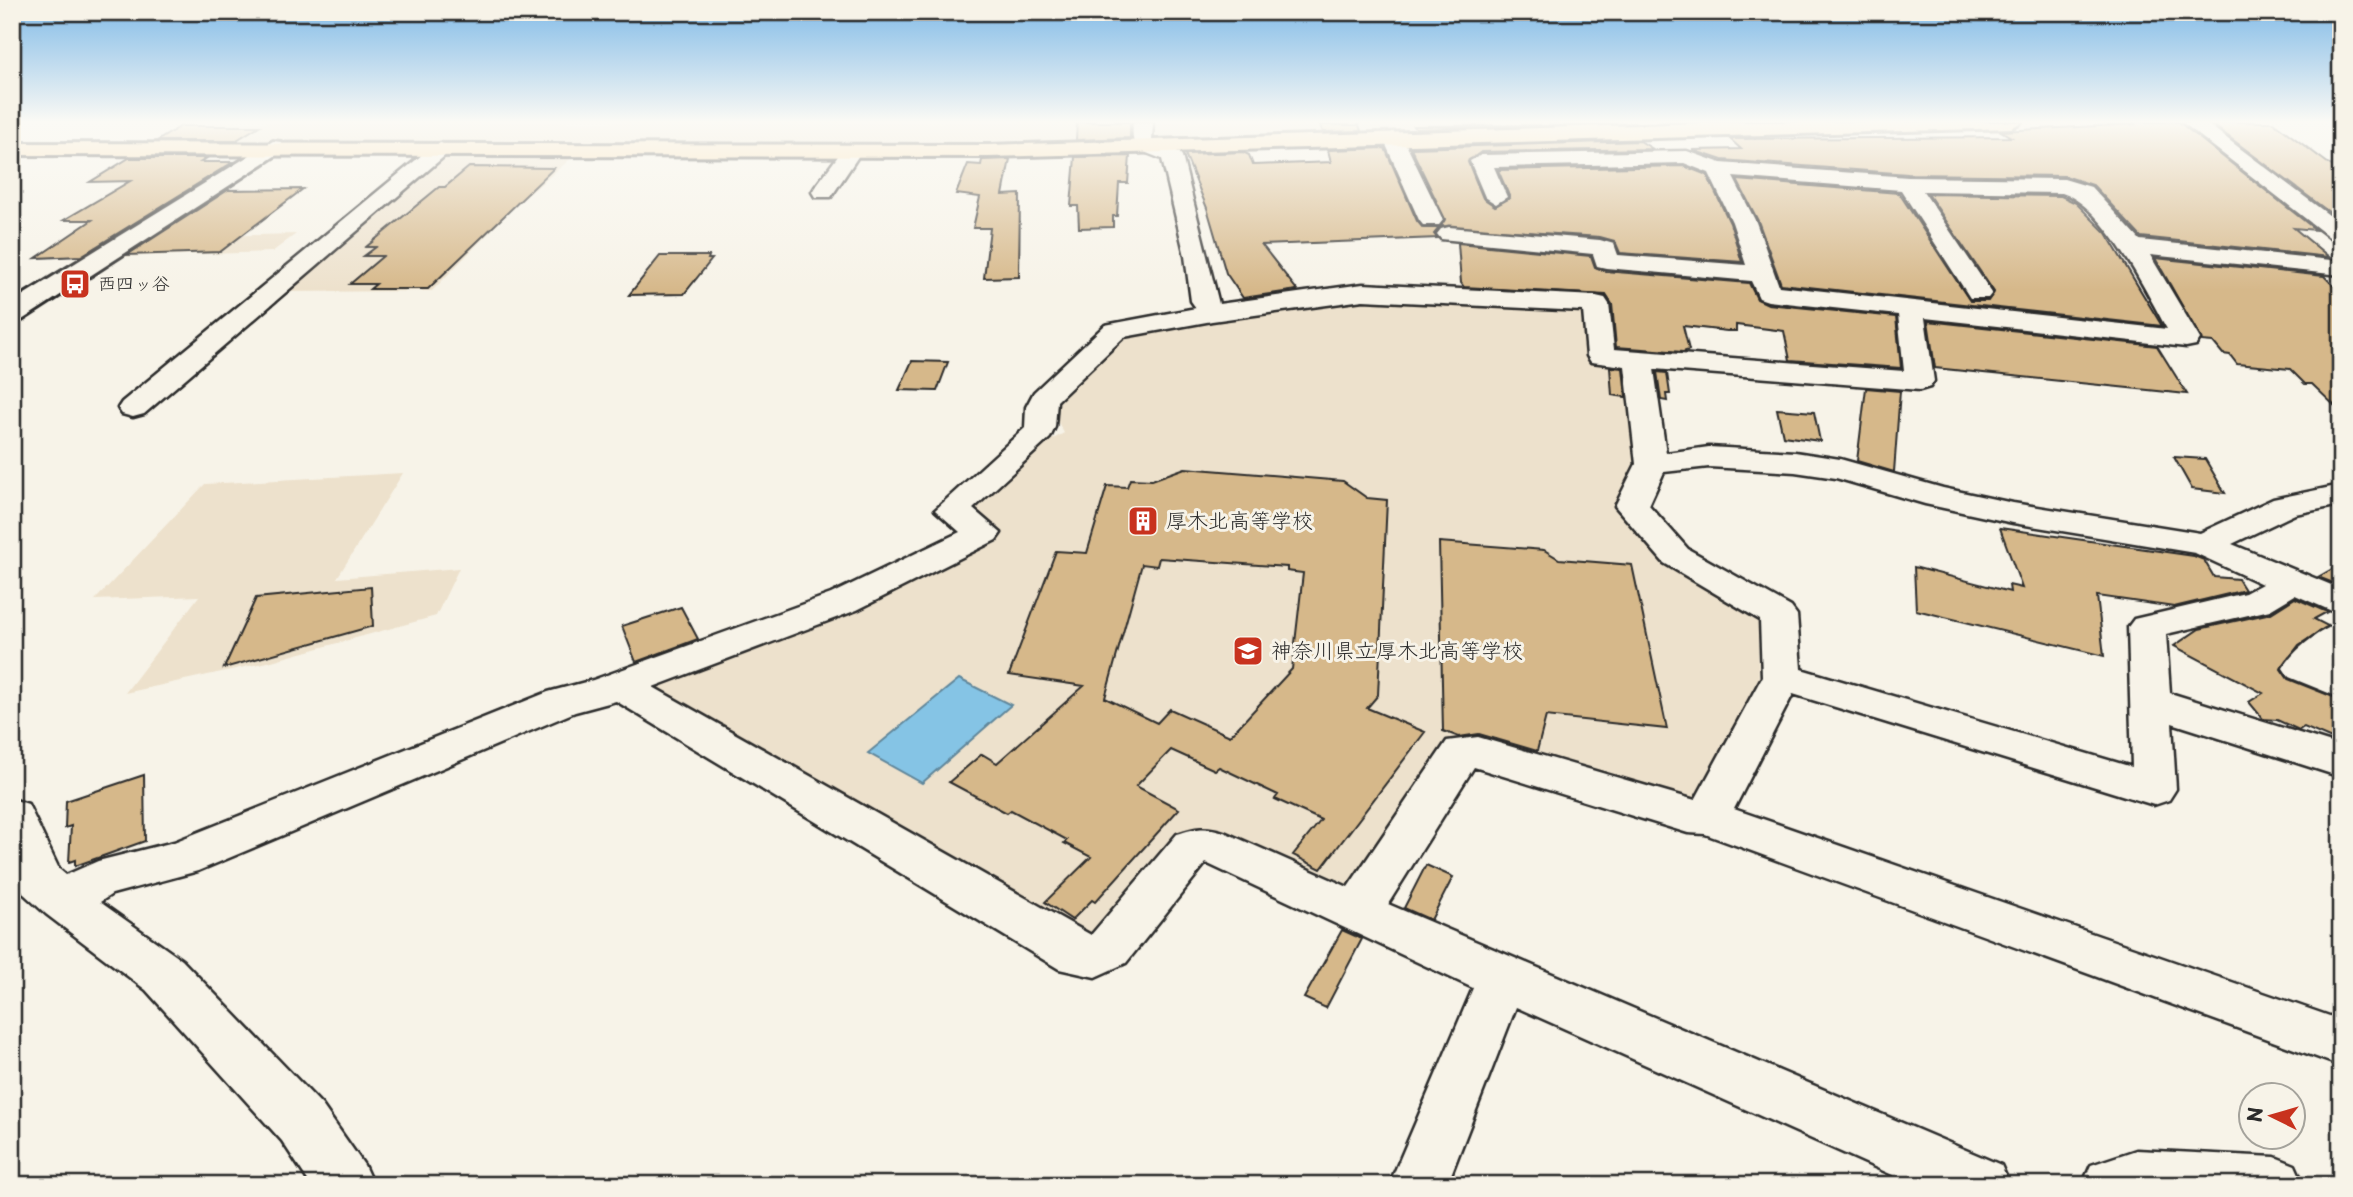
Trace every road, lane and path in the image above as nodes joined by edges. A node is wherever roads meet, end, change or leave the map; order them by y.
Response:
1 (225, 178) edge
2 (407, 178) edge
3 (833, 178) edge
4 (1177, 178) edge
5 (1415, 178) edge
6 (1488, 178) edge
7 (1722, 178) edge
8 (1830, 178) edge
9 (2266, 178) edge
10 (1908, 184) junction
11 (823, 192) dead end
12 (1496, 197) dead end
13 (2341, 235) edge
14 (2133, 246) junction
15 (1606, 261) junction
16 (2341, 268) edge
17 (1760, 274) junction
18 (1979, 293) dead end
19 (1597, 304) junction
20 (1911, 310) junction
21 (1212, 313) junction
22 (12, 314) edge
23 (1638, 359) junction
24 (133, 408) dead end
25 (1651, 464) junction
26 (2341, 495) edge
27 (2204, 544) junction
28 (2290, 583) junction
29 (2341, 604) edge
30 (2341, 635) edge
31 (1782, 677) junction
32 (633, 679) junction
33 (2341, 685) edge
34 (2152, 702) junction
35 (2341, 762) edge
36 (12, 816) edge
37 (1707, 817) junction
38 (63, 901) junction
39 (1357, 913) junction
40 (1502, 978) junction
41 (2341, 1043) edge
42 (344, 1185) edge
43 (1418, 1185) edge
44 (1980, 1185) edge
45 (2112, 1185) edge
46 (2276, 1185) edge

1 - 22 street
2 - 24 street
3 - 11 street
4 - 21 street
5 - 15 street
6 - 12 street
7 - 17 street
8 - 10 street
9 - 13 street
10 - 14 street
10 - 18 street
14 - 16 street
14 - 20 street
15 - 17 street
15 - 19 street
17 - 20 street
19 - 21 street
19 - 23 street
20 - 23 street
21 - 32 street
23 - 25 street
25 - 27 street
25 - 31 street
26 - 27 street
27 - 28 street
28 - 29 street
28 - 34 street
30 - 33 street
31 - 34 street
31 - 37 street
32 - 38 street
32 - 39 street
34 - 35 street
36 - 38 street
37 - 39 street
37 - 41 street
38 - 42 street
39 - 40 street
40 - 43 street
40 - 44 street
45 - 46 street

